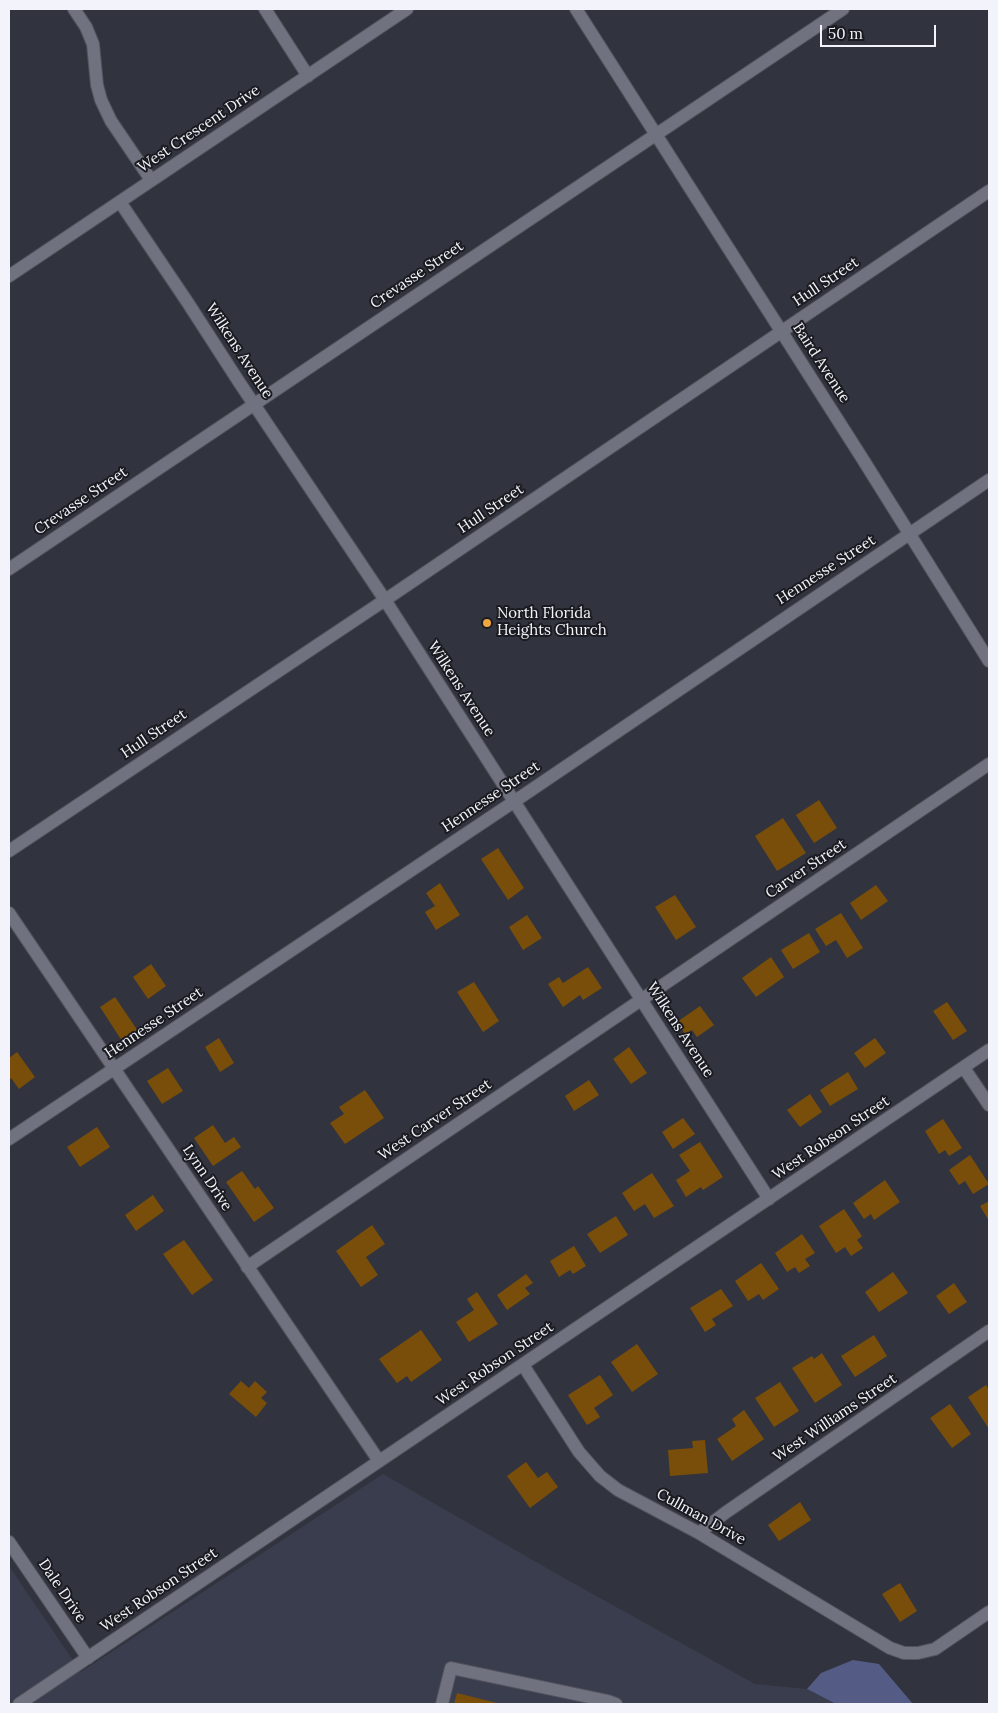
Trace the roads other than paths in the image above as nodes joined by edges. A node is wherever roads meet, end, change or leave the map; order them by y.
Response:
1 (74, 9) edge
2 (265, 9) edge
3 (407, 9) edge
4 (576, 9) edge
5 (844, 9) edge
6 (308, 76) junction
7 (656, 135) junction
8 (151, 180) junction
9 (989, 191) edge
10 (120, 202) junction
11 (9, 276) edge
12 (782, 332) junction
13 (254, 404) junction
14 (989, 480) edge
15 (910, 535) junction
16 (9, 569) edge
17 (385, 600) junction
18 (989, 661) edge
19 (989, 764) edge
20 (514, 801) junction
21 (9, 851) edge
22 (9, 913) edge
23 (641, 1000) junction
24 (989, 1050) edge
25 (964, 1068) junction
26 (114, 1070) junction
27 (989, 1105) edge
28 (9, 1139) edge
29 (769, 1199) junction
30 (247, 1267) junction
31 (989, 1331) edge
32 (522, 1365) junction
33 (380, 1461) junction
34 (699, 1533) junction
35 (9, 1542) edge
36 (989, 1612) edge
37 (88, 1658) junction
38 (19, 1704) edge
39 (442, 1704) edge
40 (616, 1704) edge

1 - 8 street
2 - 6 street
3 - 6 street, West Crescent Drive
4 - 7 street, Baird Avenue
5 - 7 street, Crevasse Street
6 - 8 street, West Crescent Drive
7 - 12 street, Baird Avenue
7 - 13 street, Crevasse Street
8 - 10 street, West Crescent Drive
9 - 12 street, Hull Street
10 - 11 street, West Crescent Drive
10 - 13 street, Wilkens Avenue
12 - 15 street, Baird Avenue
12 - 17 street, Hull Street
13 - 16 street, Crevasse Street
13 - 17 street, Wilkens Avenue
14 - 15 street, Hennesse Street
15 - 18 street, Baird Avenue
15 - 20 street, Hennesse Street
17 - 20 street, Wilkens Avenue
17 - 21 street, Hull Street
19 - 23 street, Carver Street
20 - 23 street, Wilkens Avenue
20 - 26 street, Hennesse Street
22 - 26 street, Lynn Drive
23 - 29 street, Wilkens Avenue
23 - 30 street, West Carver Street
24 - 25 street, West Robson Street
25 - 27 street
25 - 29 street, West Robson Street
26 - 28 street, Hennesse Street
26 - 30 street, Lynn Drive
29 - 32 street, West Robson Street
30 - 33 street, Lynn Drive
31 - 34 street, West Williams Street
32 - 33 street, West Robson Street
32 - 34 street, Cullman Drive
33 - 37 street, West Robson Street
34 - 36 street, Cullman Drive
35 - 37 street, Dale Drive
37 - 38 street, West Robson Street
39 - 40 street

